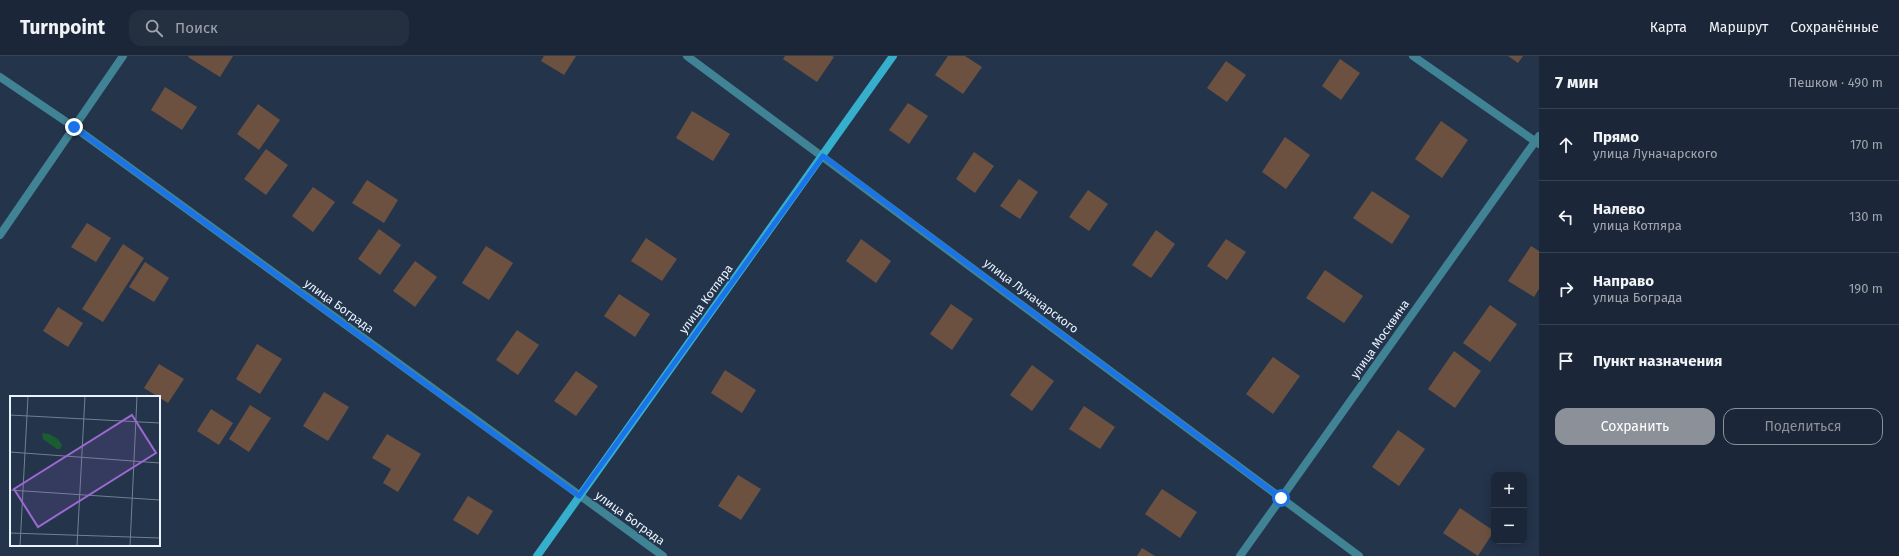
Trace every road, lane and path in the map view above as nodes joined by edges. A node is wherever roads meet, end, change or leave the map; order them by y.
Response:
1 (123, 56) edge
2 (687, 56) edge
3 (893, 56) edge
4 (1413, 56) edge
5 (0, 77) edge
6 (74, 127) junction
7 (1538, 140) edge
8 (823, 156) junction
9 (0, 235) edge
10 (579, 496) junction
11 (1281, 498) junction
12 (537, 556) edge
13 (663, 556) edge
14 (1240, 556) edge
15 (1359, 556) edge

1 - 6 street
2 - 8 street, улица Луначарского
3 - 8 street, улица Котляра
4 - 7 street
5 - 6 street, улица Бограда
6 - 9 street
6 - 10 street, улица Бограда
7 - 11 street, улица Москвина
8 - 10 street, улица Котляра
8 - 11 street, улица Луначарского
10 - 12 street, улица Котляра
10 - 13 street, улица Бограда
11 - 14 street, улица Москвина
11 - 15 street, улица Луначарского

